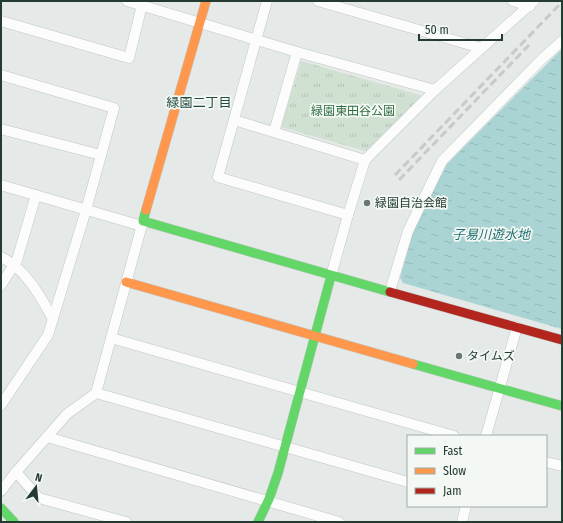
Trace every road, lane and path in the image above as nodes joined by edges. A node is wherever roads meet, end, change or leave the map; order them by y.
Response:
1 (127, 1) edge
2 (206, 1) edge
3 (267, 1) edge
4 (318, 1) edge
5 (513, 1) edge
6 (142, 3) edge
7 (532, 3) edge
8 (1, 21) edge
9 (200, 23) junction
10 (256, 40) junction
11 (562, 41) edge
12 (481, 48) junction
13 (297, 52) junction
14 (1, 75) edge
15 (435, 90) junction
16 (234, 120) junction
17 (1, 129) edge
18 (274, 132) junction
19 (101, 156) junction
20 (365, 160) junction
21 (1, 185) edge
22 (36, 195) junction
23 (86, 210) junction
24 (348, 215) junction
25 (143, 224) junction
26 (1, 257) edge
27 (14, 266) junction
28 (331, 276) junction
29 (126, 282) junction
30 (1, 285) edge
31 (390, 292) junction
32 (53, 319) junction
33 (517, 327) junction
34 (316, 336) junction
35 (111, 338) junction
36 (562, 340) edge
37 (500, 388) junction
38 (96, 393) junction
39 (300, 393) junction
40 (1, 405) edge
41 (562, 406) edge
42 (450, 435) edge
43 (486, 435) edge
44 (47, 437) junction
45 (285, 448) junction
46 (547, 462) edge
47 (562, 466) edge
48 (16, 472) junction
49 (407, 482) edge
50 (1, 491) edge
51 (268, 502) junction
52 (466, 507) edge
53 (1, 508) edge
54 (316, 519) edge
55 (121, 521) edge
56 (14, 522) edge
57 (258, 522) edge
58 (339, 522) edge
59 (462, 522) edge

1 - 6 street
2 - 9 street
3 - 10 street
4 - 12 street
5 - 7 street
6 - 8 street
6 - 9 street
7 - 12 street
9 - 10 street
9 - 25 street
10 - 13 street
10 - 16 street
11 - 31 street
12 - 15 street
13 - 15 street
13 - 18 street
14 - 19 street
15 - 20 street
16 - 18 street
16 - 24 street
17 - 19 street
18 - 20 street
19 - 23 street
20 - 24 street
21 - 22 street
22 - 23 street
22 - 27 street
23 - 25 street
23 - 32 street
24 - 28 street
25 - 28 street
25 - 29 street
26 - 27 street
27 - 30 street
27 - 32 street
28 - 31 street
28 - 34 street
29 - 34 street
29 - 35 street
31 - 33 street
32 - 40 street
33 - 36 street
33 - 37 street
34 - 37 street
34 - 39 street
35 - 38 street
35 - 39 street
37 - 41 street
37 - 43 street
38 - 44 street
38 - 45 street
39 - 42 street
39 - 45 street
44 - 48 street
44 - 51 street
45 - 49 street
45 - 51 street
46 - 47 street
48 - 50 street
48 - 55 street
51 - 54 street
51 - 57 street
52 - 59 street
53 - 56 street
54 - 58 street

